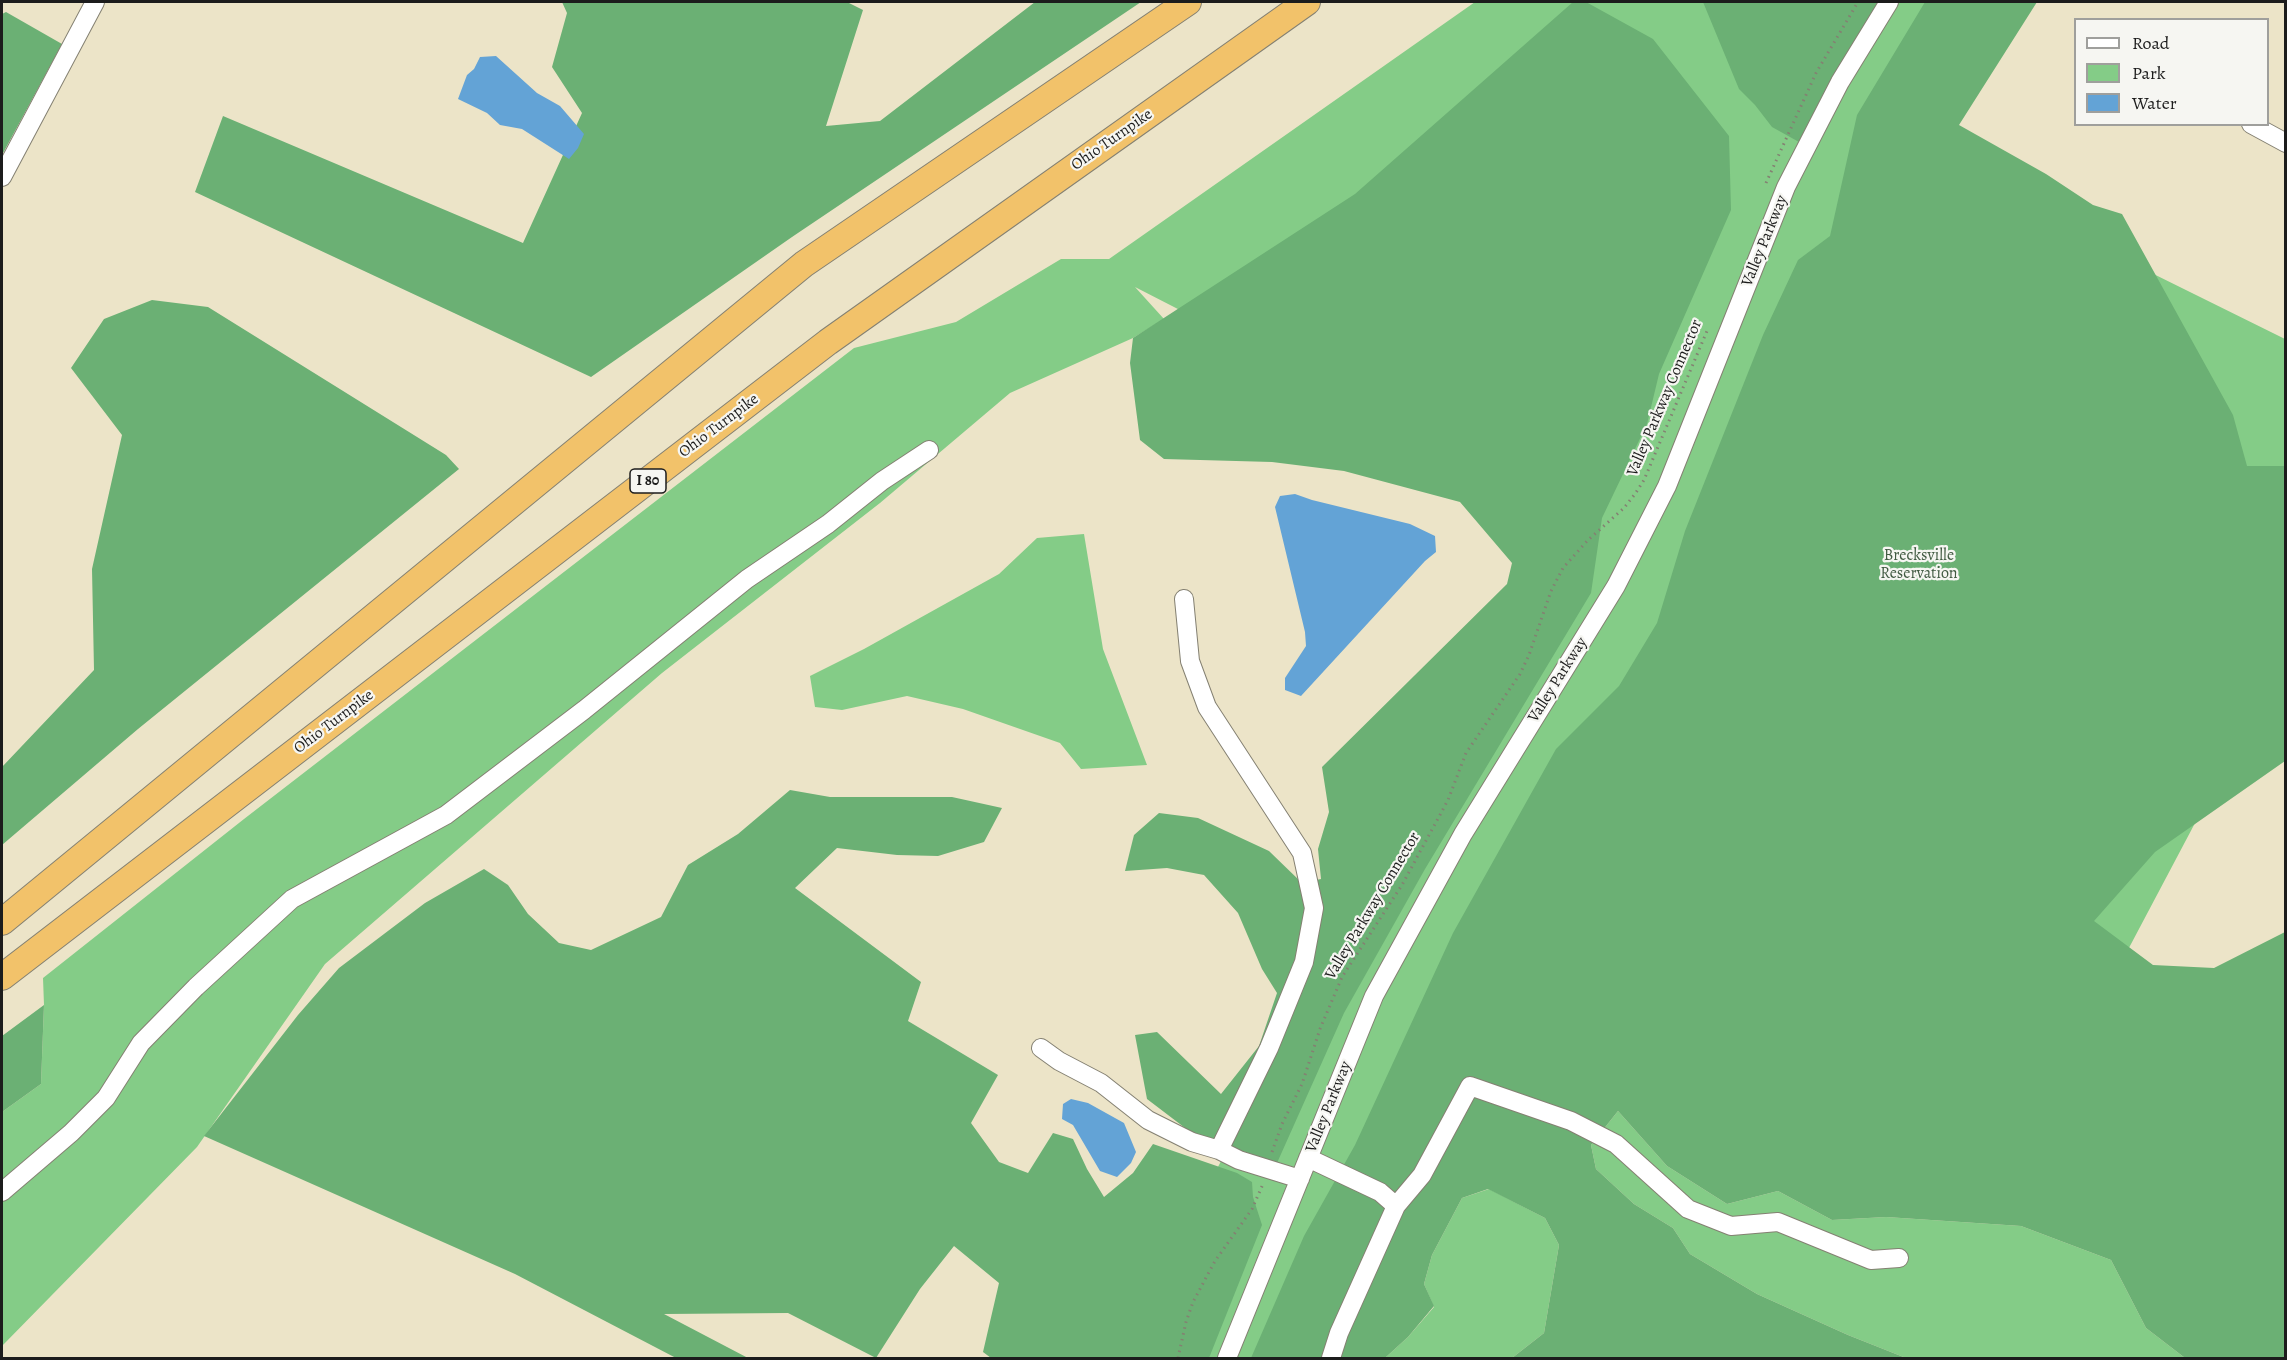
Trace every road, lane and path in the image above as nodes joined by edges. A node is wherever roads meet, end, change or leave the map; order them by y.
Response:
1 (95, 2) edge
2 (1188, 2) edge
3 (1307, 2) edge
4 (1858, 2) edge
5 (1890, 2) edge
6 (2255, 126) edge
7 (2286, 143) edge
8 (2, 177) edge
9 (1763, 192) dead end
10 (1707, 331) dead end
11 (929, 450) dead end
12 (1184, 599) dead end
13 (2, 922) edge
14 (2, 977) edge
15 (1041, 1048) dead end
16 (1219, 1150) junction
17 (1308, 1158) junction
18 (1268, 1168) junction
19 (1300, 1179) junction
20 (2, 1192) edge
21 (1396, 1206) junction
22 (1899, 1258) dead end
23 (1178, 1359) edge
24 (1227, 1359) edge
25 (1330, 1359) edge

1 - 8 street
2 - 13 highway
3 - 14 highway, Ohio Turnpike / I 80
4 - 9 path
5 - 17 street, Valley Parkway
6 - 7 street
10 - 18 path, Valley Parkway Connector
11 - 20 street
12 - 16 street
15 - 16 street
16 - 18 street
17 - 19 street, Valley Parkway
17 - 21 street
18 - 19 street
18 - 23 path, Valley Parkway Connector
19 - 24 street, Valley Parkway
21 - 22 street
21 - 25 street

